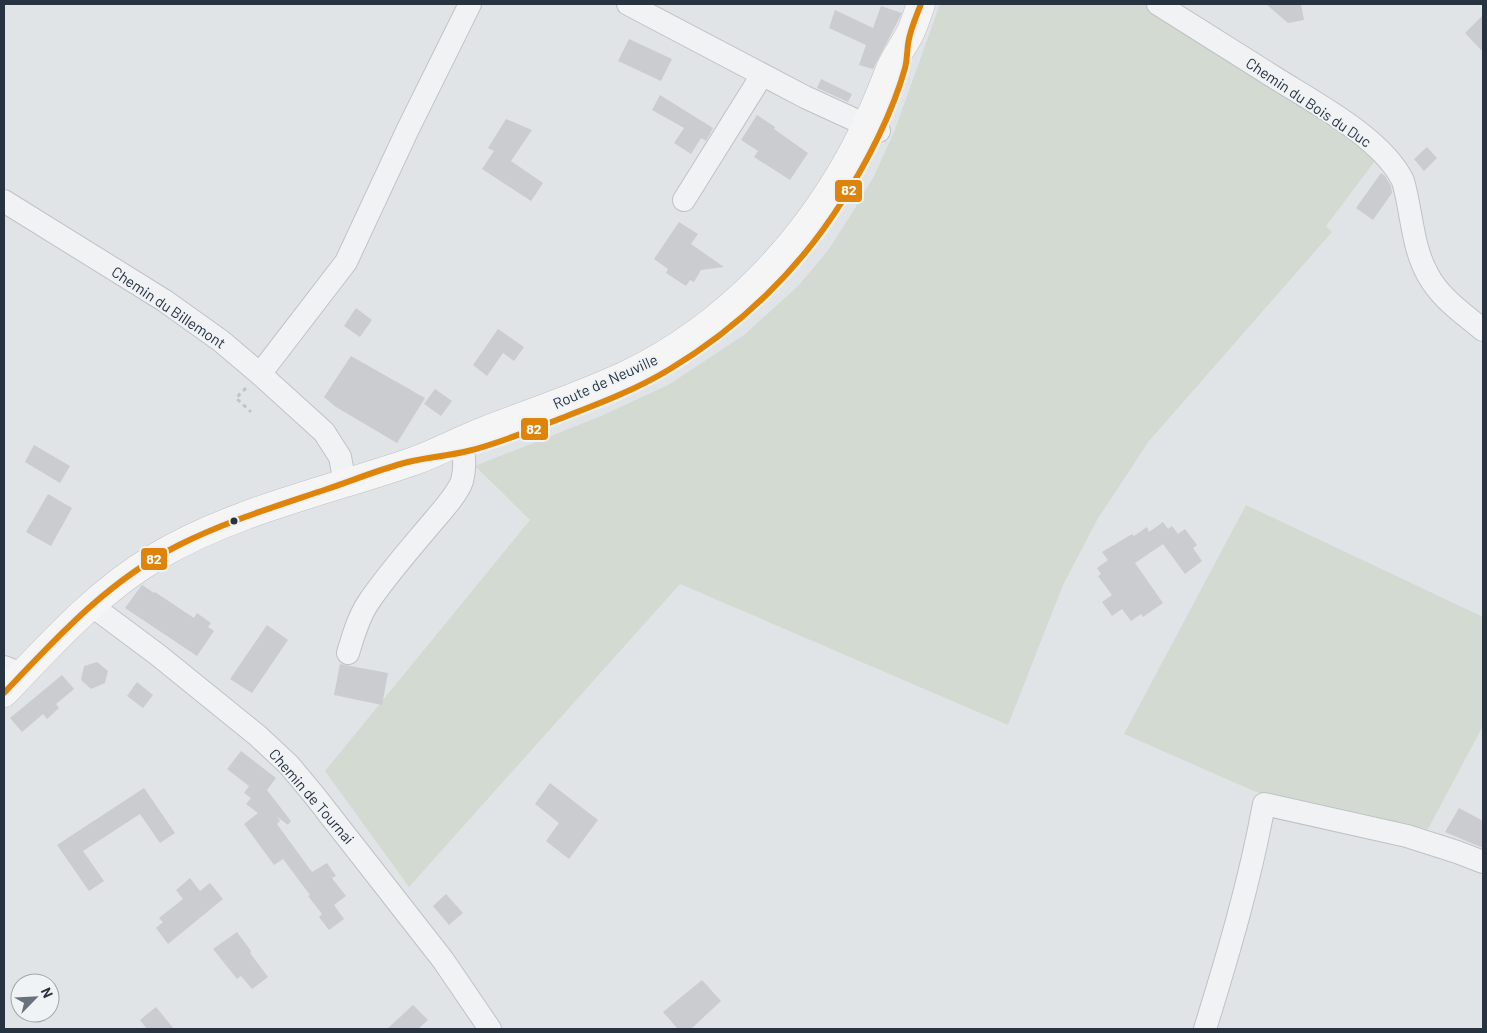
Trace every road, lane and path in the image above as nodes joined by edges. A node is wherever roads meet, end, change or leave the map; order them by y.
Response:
1 (470, 4) edge
2 (628, 4) edge
3 (921, 4) edge
4 (1158, 4) edge
5 (762, 75) junction
6 (873, 128) junction
7 (684, 200) dead end
8 (4, 201) edge
9 (1483, 330) edge
10 (260, 374) junction
11 (236, 398) dead end
12 (251, 412) dead end
13 (462, 446) junction
14 (345, 483) junction
15 (91, 605) junction
16 (348, 653) dead end
17 (10, 678) edge
18 (1483, 862) edge
19 (490, 1029) edge
20 (1205, 1029) edge

1 - 10 street
2 - 5 street
3 - 6 main road, Route de Neuville
4 - 9 street, Chemin du Bois du Duc
5 - 6 street
5 - 7 street
6 - 13 main road, Route de Neuville
8 - 10 street, Chemin du Billemont
10 - 14 street, Chemin du Billemont
11 - 12 path
13 - 14 main road, Route de Neuville
13 - 16 street
14 - 15 main road, Route de Neuville
15 - 17 main road, Route de Neuville
15 - 19 street, Chemin de Tournai
18 - 20 street

